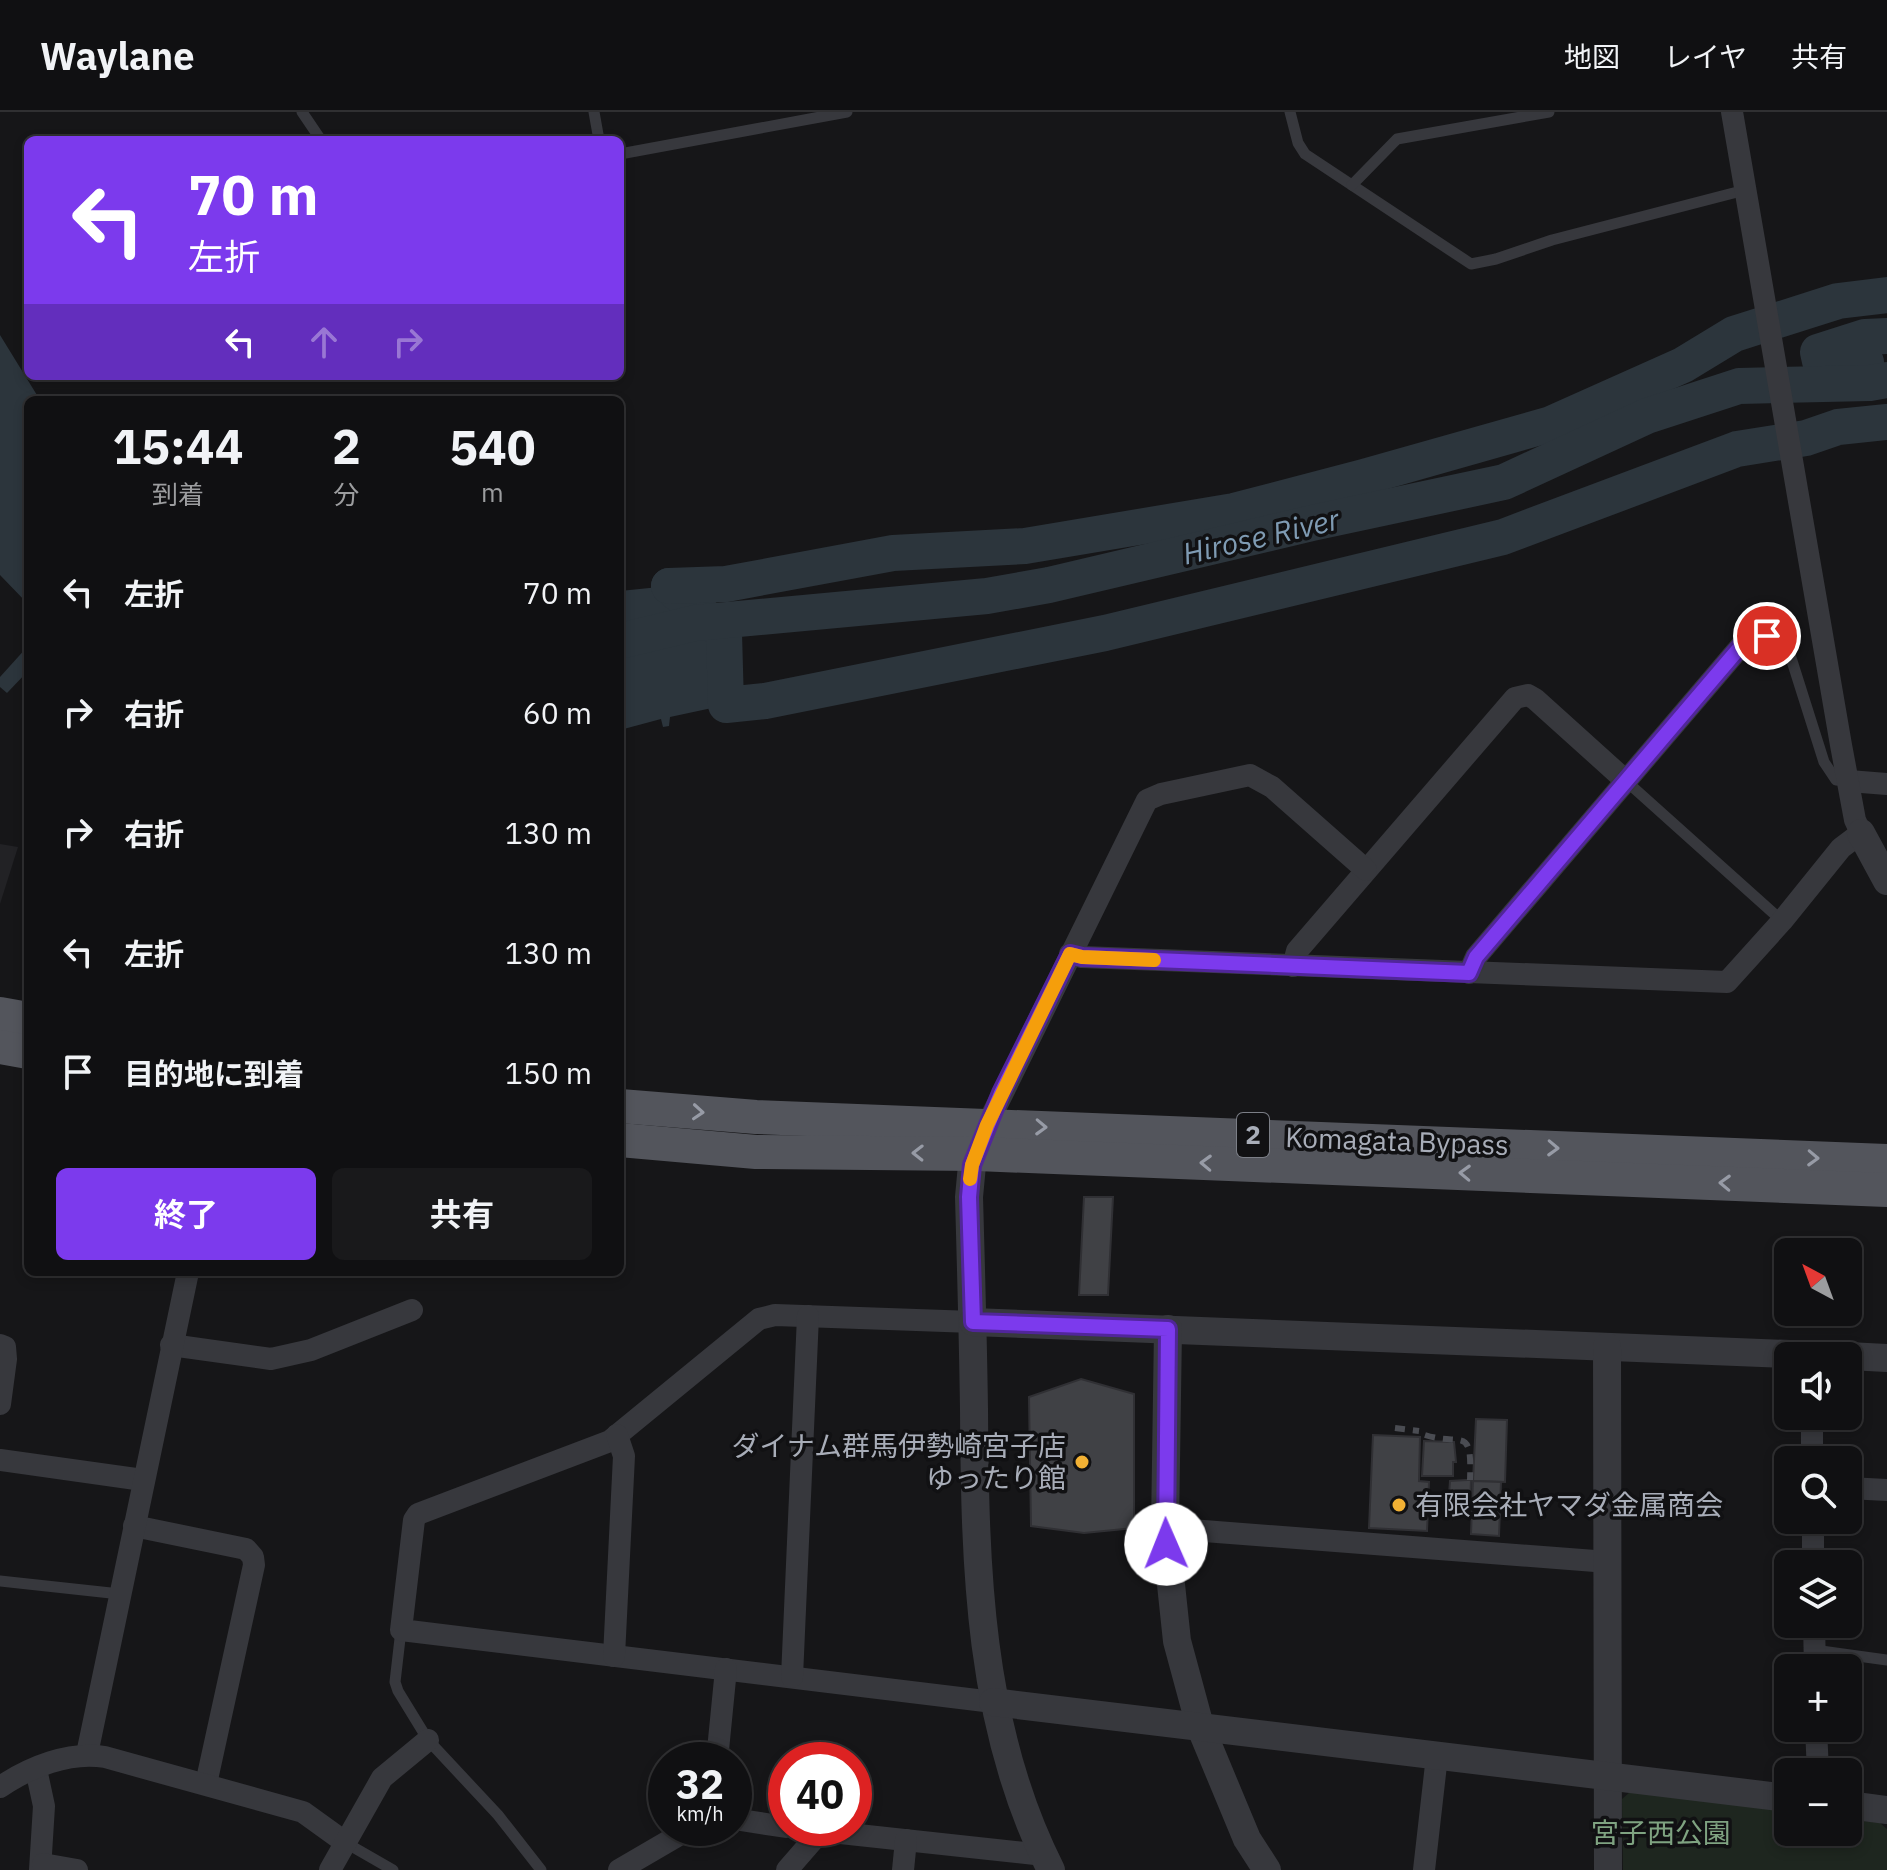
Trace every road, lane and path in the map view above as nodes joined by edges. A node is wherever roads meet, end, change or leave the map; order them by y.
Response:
1 (302, 112) edge
2 (594, 112) edge
3 (847, 112) edge
4 (1290, 112) edge
5 (1549, 112) edge
6 (1732, 112) edge
7 (318, 136) edge
8 (598, 136) edge
9 (624, 153) edge
10 (1352, 185) junction
11 (1746, 196) junction
12 (1747, 639) joint
13 (1626, 781) junction
14 (1849, 781) junction
15 (1887, 784) edge
16 (1861, 833) junction
17 (1366, 870) junction
18 (1887, 881) edge
19 (1782, 921) junction
20 (1070, 954) junction
21 (1293, 966) junction
22 (1469, 973) junction
23 (0, 1014) edge
24 (24, 1018) edge
25 (0, 1047) edge
26 (24, 1051) edge
27 (624, 1106) edge
28 (982, 1139) junction
29 (624, 1140) edge
30 (1887, 1161) edge
31 (1887, 1190) edge
32 (187, 1276) edge
33 (412, 1310) dead end
34 (808, 1316) junction
35 (973, 1322) junction
36 (1168, 1329) junction
37 (0, 1345) edge
38 (171, 1345) junction
39 (1607, 1347) junction
40 (1774, 1354) edge
41 (1862, 1357) edge
42 (1887, 1358) edge
43 (0, 1404) edge
44 (617, 1435) junction
45 (0, 1460) edge
46 (143, 1480) junction
47 (1862, 1489) edge
48 (1887, 1490) edge
49 (134, 1526) junction
50 (1165, 1528) junction
51 (1608, 1562) junction
52 (0, 1581) edge
53 (120, 1594) junction
54 (401, 1630) junction
55 (614, 1656) junction
56 (1862, 1660) edge
57 (1887, 1660) edge
58 (726, 1669) junction
59 (792, 1677) junction
60 (993, 1702) junction
61 (1200, 1726) junction
62 (428, 1740) junction
63 (719, 1742) edge
64 (87, 1754) junction
65 (1437, 1756) junction
66 (36, 1769) junction
67 (1609, 1776) junction
68 (3, 1779) edge
69 (206, 1784) junction
70 (1774, 1796) edge
71 (1862, 1807) edge
72 (1887, 1810) edge
73 (872, 1837) edge
74 (906, 1840) junction
75 (346, 1843) junction
76 (660, 1846) edge
77 (808, 1846) edge
78 (1048, 1862) edge
79 (42, 1867) edge
80 (77, 1870) edge
81 (330, 1870) edge
82 (393, 1870) edge
83 (541, 1870) edge
84 (619, 1870) edge
85 (787, 1870) edge
86 (903, 1870) edge
87 (1267, 1870) edge
88 (1424, 1870) edge
89 (1608, 1870) edge

1 - 7 lane
2 - 8 lane
3 - 9 lane
4 - 10 lane
5 - 10 lane
6 - 11 street
10 - 11 lane
11 - 14 street
12 - 13 street
12 - 14 lane
13 - 17 street
13 - 19 lane
13 - 22 street
14 - 15 street
14 - 16 street
16 - 18 street
16 - 19 street
17 - 20 street
17 - 21 street
19 - 22 street
20 - 21 street
20 - 28 street
21 - 22 street
23 - 24 main road
25 - 26 main road
27 -> 28 main road, Komagata Bypass / 2
28 -> 29 main road, Komagata Bypass / 2
28 -> 30 main road, Komagata Bypass / 2
31 -> 28 main road, Komagata Bypass / 2
28 - 35 street
32 - 38 street
33 - 38 street
34 - 35 street
34 - 44 street
34 - 59 street
35 - 36 street
35 - 60 street
36 - 39 street
36 - 50 street
37 - 43 street
38 - 46 street
39 - 40 street
39 - 51 street
41 - 42 street
44 - 54 street
44 - 55 street
45 - 46 street
46 - 49 street
47 - 48 street
49 - 53 street
49 - 69 street
50 - 51 street
50 - 61 street
51 - 67 street
52 - 53 lane
53 - 64 street
54 - 55 street
54 - 62 lane
55 - 58 street
56 - 57 lane
58 - 59 street
58 - 63 street
59 - 60 street
60 - 61 street
60 - 78 street
61 - 65 street
61 - 87 street
62 - 75 street
62 - 83 lane
64 - 66 street
64 - 69 street
65 - 67 street
65 - 88 street
66 - 68 street
66 - 79 street
67 - 70 street
67 - 89 street
69 - 75 street
71 - 72 street
73 - 74 street
74 - 78 street
74 - 86 street
75 - 81 street
75 - 82 lane
76 - 84 street
77 - 85 street
79 - 80 street

